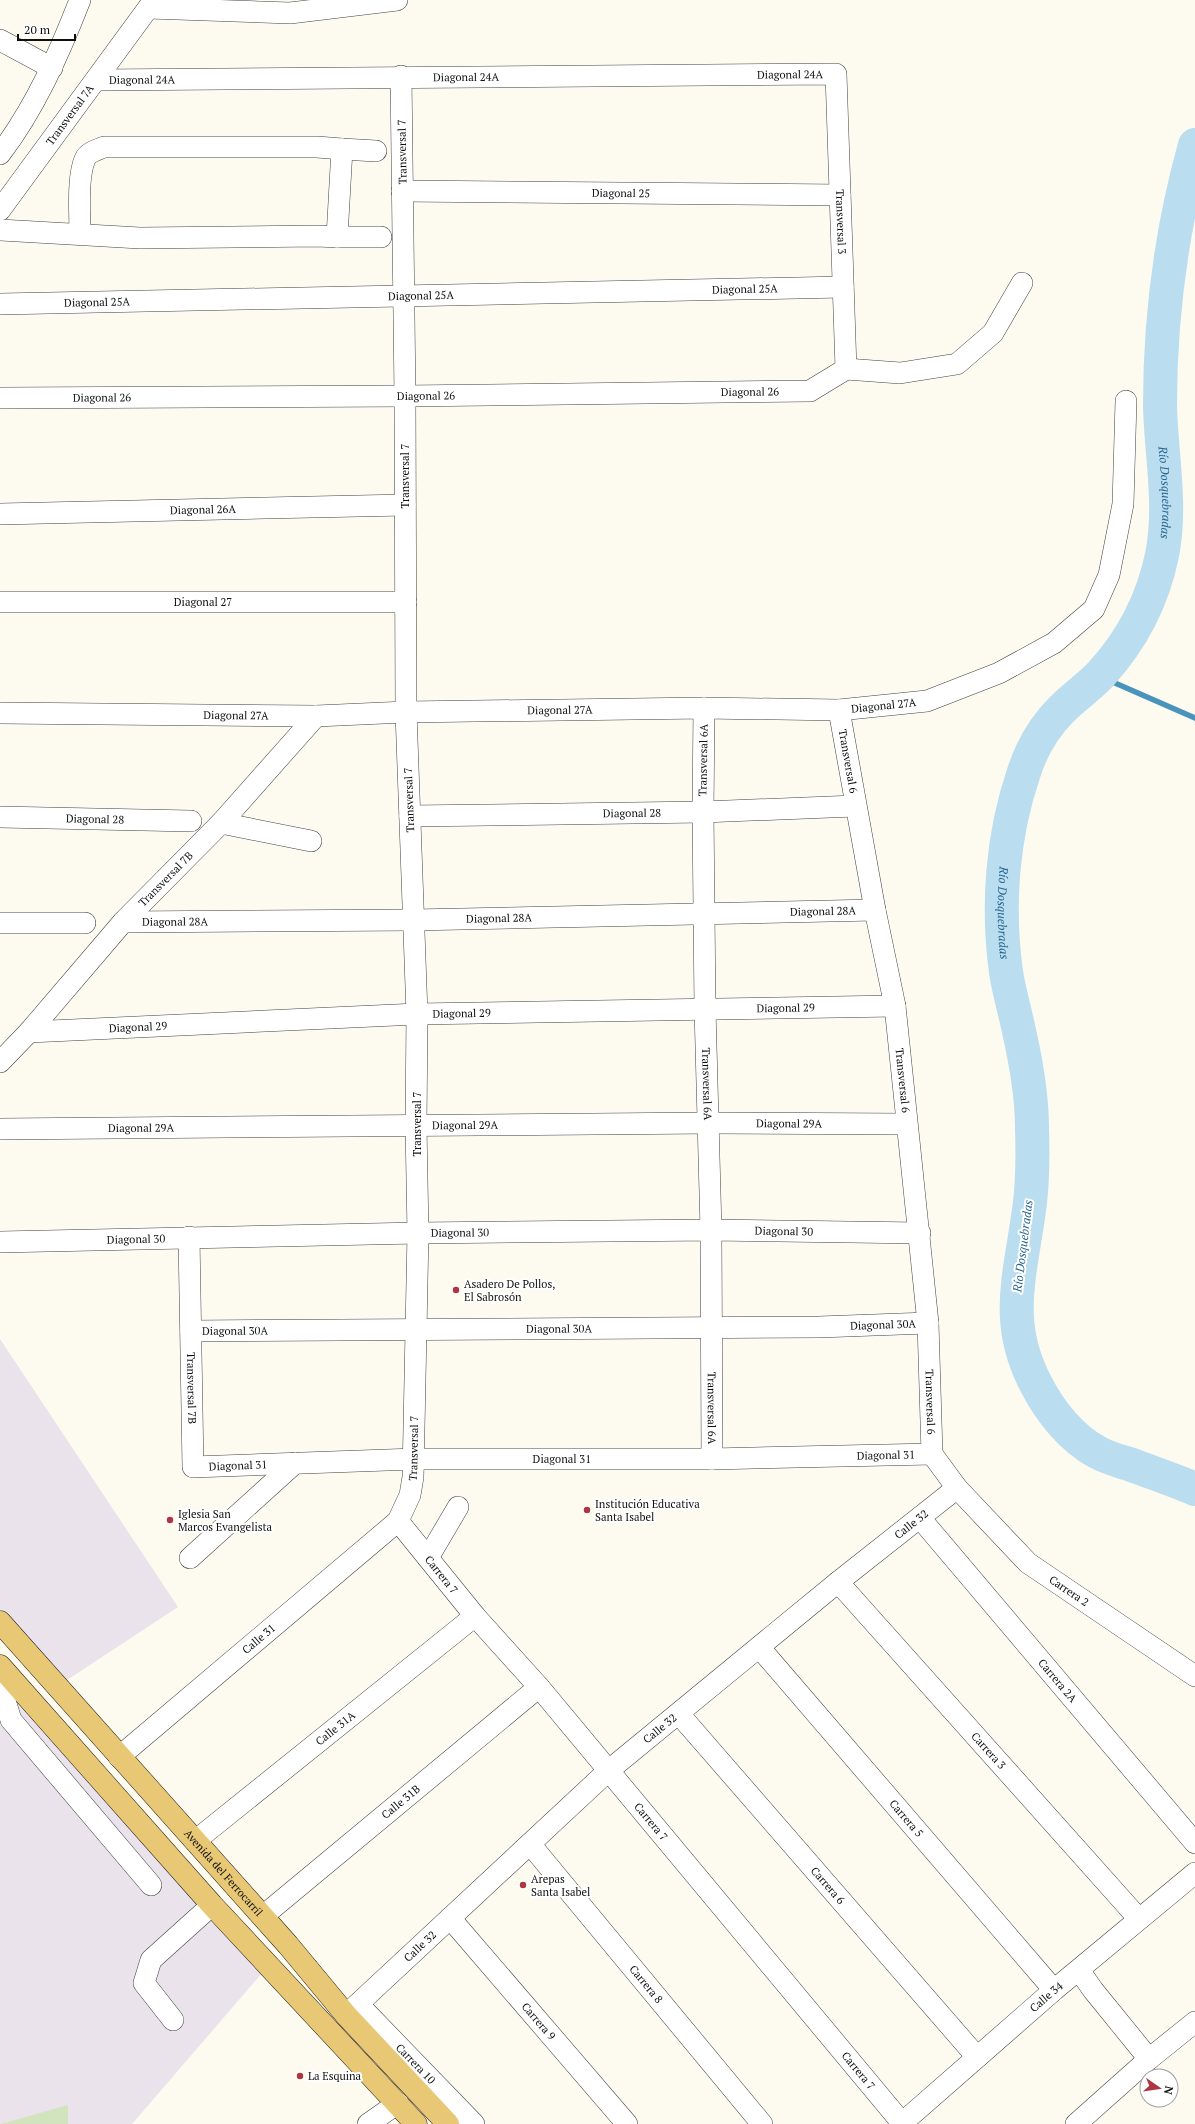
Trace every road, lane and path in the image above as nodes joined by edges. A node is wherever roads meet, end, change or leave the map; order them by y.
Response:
1 (80, 0) edge
2 (397, 0) edge
3 (151, 4) edge
4 (254, 6) edge
5 (0, 40) edge
6 (52, 68) junction
7 (836, 74) joint
8 (401, 76) junction
9 (96, 80) junction
10 (4, 142) edge
11 (342, 149) junction
12 (376, 150) dead end
13 (402, 191) junction
14 (840, 195) junction
15 (0, 210) edge
16 (0, 230) edge
17 (80, 235) junction
18 (337, 237) junction
19 (381, 237) dead end
20 (1022, 283) dead end
21 (843, 287) junction
22 (403, 296) junction
23 (0, 304) edge
24 (846, 369) junction
25 (405, 396) junction
26 (0, 398) edge
27 (1126, 401) dead end
28 (405, 506) junction
29 (0, 514) edge
30 (0, 602) edge
31 (406, 602) junction
32 (704, 708) junction
33 (839, 710) junction
34 (406, 712) junction
35 (0, 713) edge
36 (316, 716) junction
37 (855, 806) junction
38 (703, 812) junction
39 (410, 816) junction
40 (0, 817) edge
41 (191, 821) dead end
42 (221, 823) junction
43 (311, 841) dead end
44 (875, 910) junction
45 (704, 914) junction
46 (413, 920) junction
47 (123, 922) junction
48 (0, 923) edge
49 (85, 923) dead end
50 (895, 1006) junction
51 (705, 1009) junction
52 (417, 1014) junction
53 (29, 1032) junction
54 (0, 1062) edge
55 (708, 1123) junction
56 (906, 1124) junction
57 (416, 1126) junction
58 (0, 1129) edge
59 (711, 1230) junction
60 (418, 1233) junction
61 (920, 1233) junction
62 (189, 1238) junction
63 (0, 1242) edge
64 (928, 1323) junction
65 (712, 1328) junction
66 (191, 1331) junction
67 (417, 1331) junction
68 (932, 1454) junction
69 (415, 1459) junction
70 (712, 1459) junction
71 (294, 1463) junction
72 (192, 1467) joint
73 (957, 1488) junction
74 (458, 1507) dead end
75 (920, 1518) junction
76 (398, 1521) junction
77 (190, 1558) dead end
78 (428, 1558) junction
79 (838, 1582) junction
80 (475, 1616) junction
81 (0, 1622) edge
82 (759, 1647) junction
83 (0, 1666) edge
84 (1195, 1676) edge
85 (0, 1685) edge
86 (539, 1687) junction
87 (679, 1714) junction
88 (119, 1757) junction
89 (608, 1771) junction
90 (195, 1841) junction
91 (1195, 1843) edge
92 (530, 1844) junction
93 (1195, 1873) edge
94 (151, 1885) dead end
95 (212, 1905) junction
96 (263, 1916) junction
97 (450, 1918) junction
98 (1139, 1919) junction
99 (1079, 1970) junction
100 (1054, 1990) junction
101 (352, 2009) junction
102 (173, 2020) dead end
103 (1195, 2022) edge
104 (977, 2058) junction
105 (1149, 2059) junction
106 (398, 2103) junction
107 (368, 2124) edge
108 (416, 2124) edge
109 (448, 2124) edge
110 (474, 2124) edge
111 (628, 2124) edge
112 (762, 2124) edge
113 (901, 2124) edge
114 (1076, 2124) edge

1 - 6 street
2 - 4 street
3 - 4 street
3 - 9 street, Transversal 7A
5 - 6 street
6 - 10 street
7 - 8 street, Diagonal 24A
7 - 14 street, Transversal 3
8 - 9 street, Diagonal 24A
8 - 13 street, Transversal 7
9 - 15 street, Transversal 7A
11 - 12 street
11 - 17 street
11 - 18 street
13 - 14 street, Diagonal 25
13 - 22 street, Transversal 7
14 - 21 street, Transversal 3
16 - 17 street
17 - 18 street
18 - 19 street
20 - 24 street
21 - 22 street, Diagonal 25A
21 - 24 street, Transversal 3
22 - 23 street, Diagonal 25A
22 - 25 street, Transversal 7
24 - 25 street, Diagonal 26
25 - 26 street, Diagonal 26
25 - 28 street, Transversal 7
27 - 33 street, Diagonal 27A
28 - 29 street, Diagonal 26A
28 - 31 street, Transversal 7
30 - 31 street, Diagonal 27
31 - 34 street, Transversal 7
32 - 33 street, Diagonal 27A
32 - 34 street, Diagonal 27A
32 - 38 street, Transversal 6A
33 - 37 street, Transversal 6
34 - 36 street, Diagonal 27A
34 - 39 street, Transversal 7
35 - 36 street, Diagonal 27A
36 - 42 street, Transversal 7B
37 - 38 street, Diagonal 28
37 - 44 street, Transversal 6
38 - 39 street, Diagonal 28
38 - 45 street, Transversal 6A
39 - 46 street, Transversal 7
40 - 41 street, Diagonal 28
42 - 43 street
42 - 47 street, Transversal 7B
44 - 45 street, Diagonal 28A
44 - 50 street, Transversal 6
45 - 46 street, Diagonal 28A
45 - 51 street, Transversal 6A
46 - 47 street, Diagonal 28A
46 - 52 street, Transversal 7
47 - 53 street, Transversal 7B
48 - 49 street
50 - 51 street, Diagonal 29
50 - 56 street, Transversal 6
51 - 52 street, Diagonal 29
51 - 55 street, Transversal 6A
52 - 53 street, Diagonal 29
52 - 57 street, Transversal 7
53 - 54 street, Transversal 7B
55 - 56 street, Diagonal 29A
55 - 57 street, Diagonal 29A
55 - 59 street, Transversal 6A
56 - 61 street, Transversal 6
57 - 58 street, Diagonal 29A
57 - 60 street, Transversal 7
59 - 60 street, Diagonal 30
59 - 61 street, Diagonal 30
59 - 65 street, Transversal 6A
60 - 62 street, Diagonal 30
60 - 67 street, Transversal 7
61 - 64 street, Transversal 6
62 - 63 street, Diagonal 30
62 - 66 street, Transversal 7B
64 - 65 street, Diagonal 30A
64 - 68 street, Transversal 6
65 - 67 street, Diagonal 30A
65 - 70 street, Transversal 6A
66 - 67 street, Diagonal 30A
66 - 72 street, Transversal 7B
67 - 69 street, Transversal 7
68 - 70 street, Diagonal 31
68 - 73 street
69 - 70 street, Diagonal 31
69 - 71 street, Diagonal 31
69 - 76 street, Transversal 7
71 - 72 street, Diagonal 31
71 - 77 street
73 - 75 street, Calle 32
73 - 84 street, Carrera 2
74 - 78 street
75 - 79 street, Calle 32
75 - 91 street, Carrera 2A
76 - 78 street, Carrera 7
76 - 88 street, Calle 31
78 - 80 street, Carrera 7
79 - 82 street, Calle 32
79 - 98 street, Carrera 3
80 - 86 street, Carrera 7
80 - 90 street, Calle 31A
81 - 88 main road, Avenida del Ferrocarril
82 - 87 street, Calle 32
82 - 100 street, Carrera 5
83 - 95 main road
85 - 94 street
86 - 89 street, Carrera 7
86 - 96 street, Calle 31B
87 - 89 street, Calle 32
87 - 104 street, Carrera 6
88 - 90 main road, Avenida del Ferrocarril
89 - 92 street, Calle 32
89 - 113 street, Carrera 7
90 - 96 main road, Avenida del Ferrocarril
92 - 97 street, Calle 32
92 - 112 street, Carrera 8
93 - 98 street, Calle 34
95 - 102 street
95 - 106 main road
96 - 101 main road, Avenida del Ferrocarril
97 - 101 street, Calle 32
97 - 111 street, Carrera 9
98 - 99 street, Calle 34
99 - 100 street, Calle 34
99 - 105 street
100 - 104 street, Calle 34
101 - 109 main road, Avenida del Ferrocarril
101 - 110 street, Carrera 10
103 - 105 street
104 - 113 street, Calle 34
105 - 114 street
106 - 107 street
106 - 108 main road

